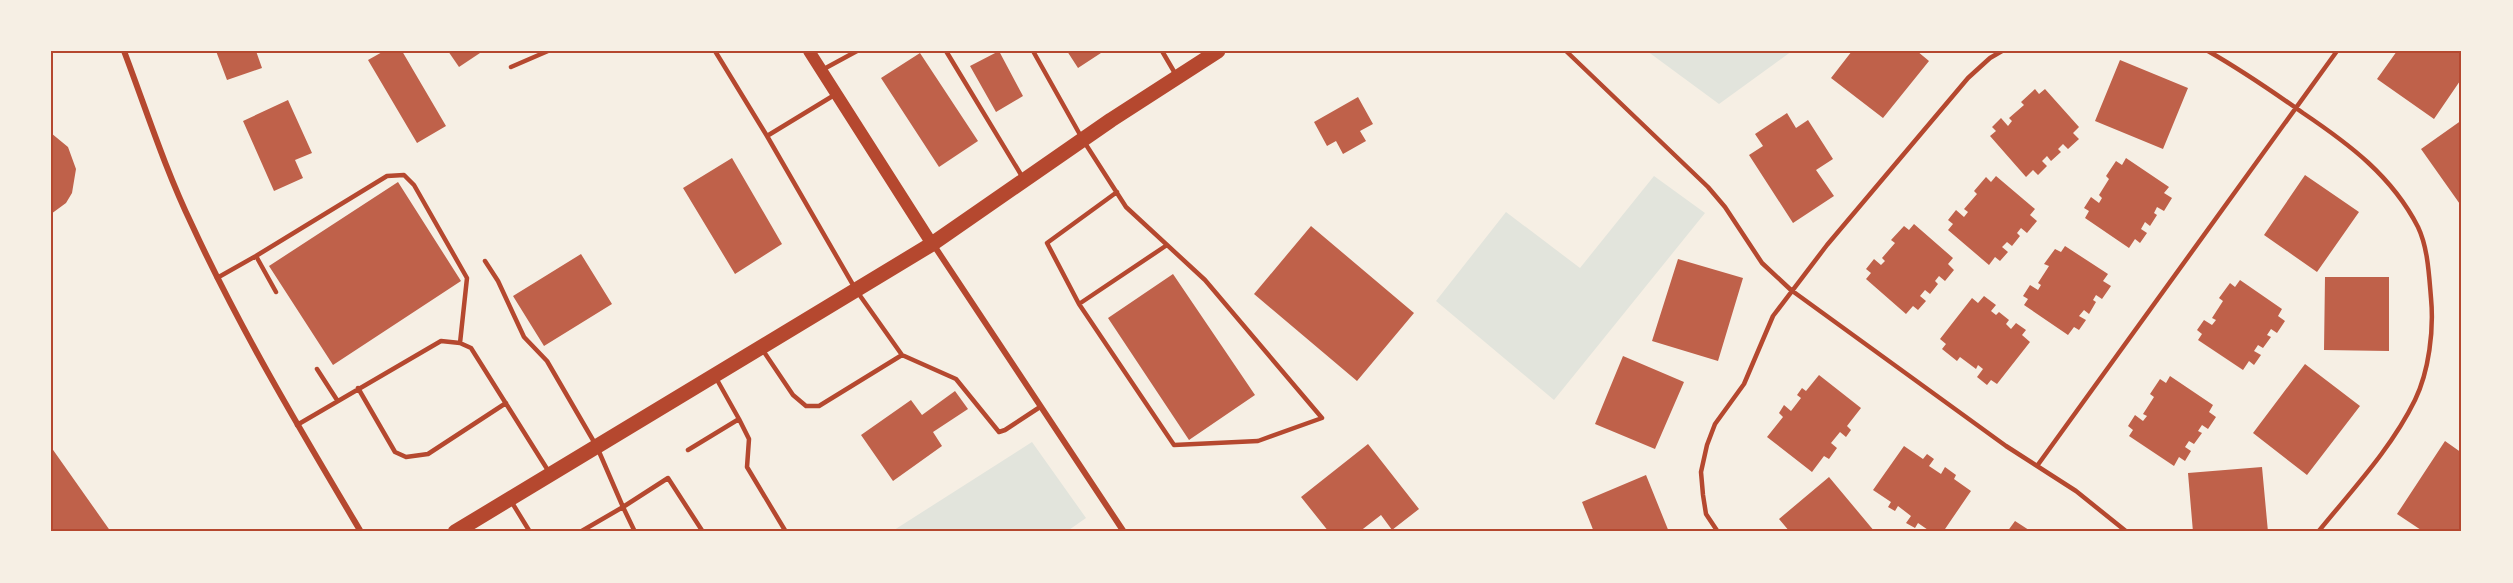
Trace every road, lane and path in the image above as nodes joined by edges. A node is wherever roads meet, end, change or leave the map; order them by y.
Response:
1 (124, 51) edge
2 (548, 51) edge
3 (715, 51) edge
4 (809, 51) edge
5 (856, 51) edge
6 (946, 51) edge
7 (1033, 51) edge
8 (1162, 51) edge
9 (1218, 51) edge
10 (1566, 51) edge
11 (2002, 51) edge
12 (2208, 51) edge
13 (2337, 51) edge
14 (511, 67) dead end
15 (821, 71) junction
16 (1178, 77) junction
17 (837, 94) junction
18 (2296, 108) junction
19 (767, 136) junction
20 (1083, 140) junction
21 (1024, 180) junction
22 (1117, 192) junction
23 (932, 244) junction
24 (1167, 245) junction
25 (256, 256) junction
26 (485, 261) dead end
27 (218, 278) junction
28 (856, 290) junction
29 (1791, 290) junction
30 (276, 292) dead end
31 (1079, 304) junction
32 (460, 343) junction
33 (761, 347) junction
34 (902, 355) junction
35 (317, 369) dead end
36 (715, 375) junction
37 (358, 388) junction
38 (338, 400) junction
39 (506, 403) junction
40 (1040, 407) junction
41 (738, 419) junction
42 (297, 425) junction
43 (597, 447) junction
44 (688, 450) dead end
45 (2037, 465) junction
46 (550, 475) junction
47 (510, 499) junction
48 (623, 507) junction
49 (460, 531) edge
50 (361, 532) edge
51 (530, 532) edge
52 (580, 532) edge
53 (635, 532) edge
54 (702, 532) edge
55 (786, 532) edge
56 (1124, 532) edge
57 (1718, 532) edge
58 (2127, 532) edge
59 (2318, 532) edge

1 - 27 street
2 - 14 lane
3 - 19 lane
4 - 15 main road
5 - 15 lane
6 - 21 lane
7 - 20 lane
8 - 16 lane
9 - 16 main road
10 - 29 lane
11 - 29 lane
12 - 18 lane
13 - 18 lane
15 - 17 main road
16 - 20 main road
17 - 19 lane
17 - 23 main road
18 - 45 lane
18 - 59 lane
19 - 28 lane
20 - 21 main road
20 - 22 lane
21 - 23 main road
22 - 24 lane
22 - 31 lane
23 - 28 main road
23 - 40 street
24 - 31 lane
24 - 31 lane
25 - 27 lane
25 - 30 lane
25 - 32 lane
26 - 43 lane
27 - 42 street
28 - 33 main road
28 - 34 lane
29 - 45 lane
29 - 57 lane
32 - 37 lane
32 - 39 lane
33 - 34 lane
33 - 36 main road
34 - 40 lane
35 - 38 lane
36 - 41 lane
36 - 43 main road
37 - 38 lane
37 - 39 lane
38 - 42 lane
39 - 46 lane
40 - 56 street
41 - 44 lane
41 - 55 lane
42 - 50 street
43 - 46 main road
43 - 48 lane
45 - 58 lane
46 - 47 main road
47 - 49 main road
47 - 51 lane
48 - 52 lane
48 - 53 lane
48 - 54 lane

